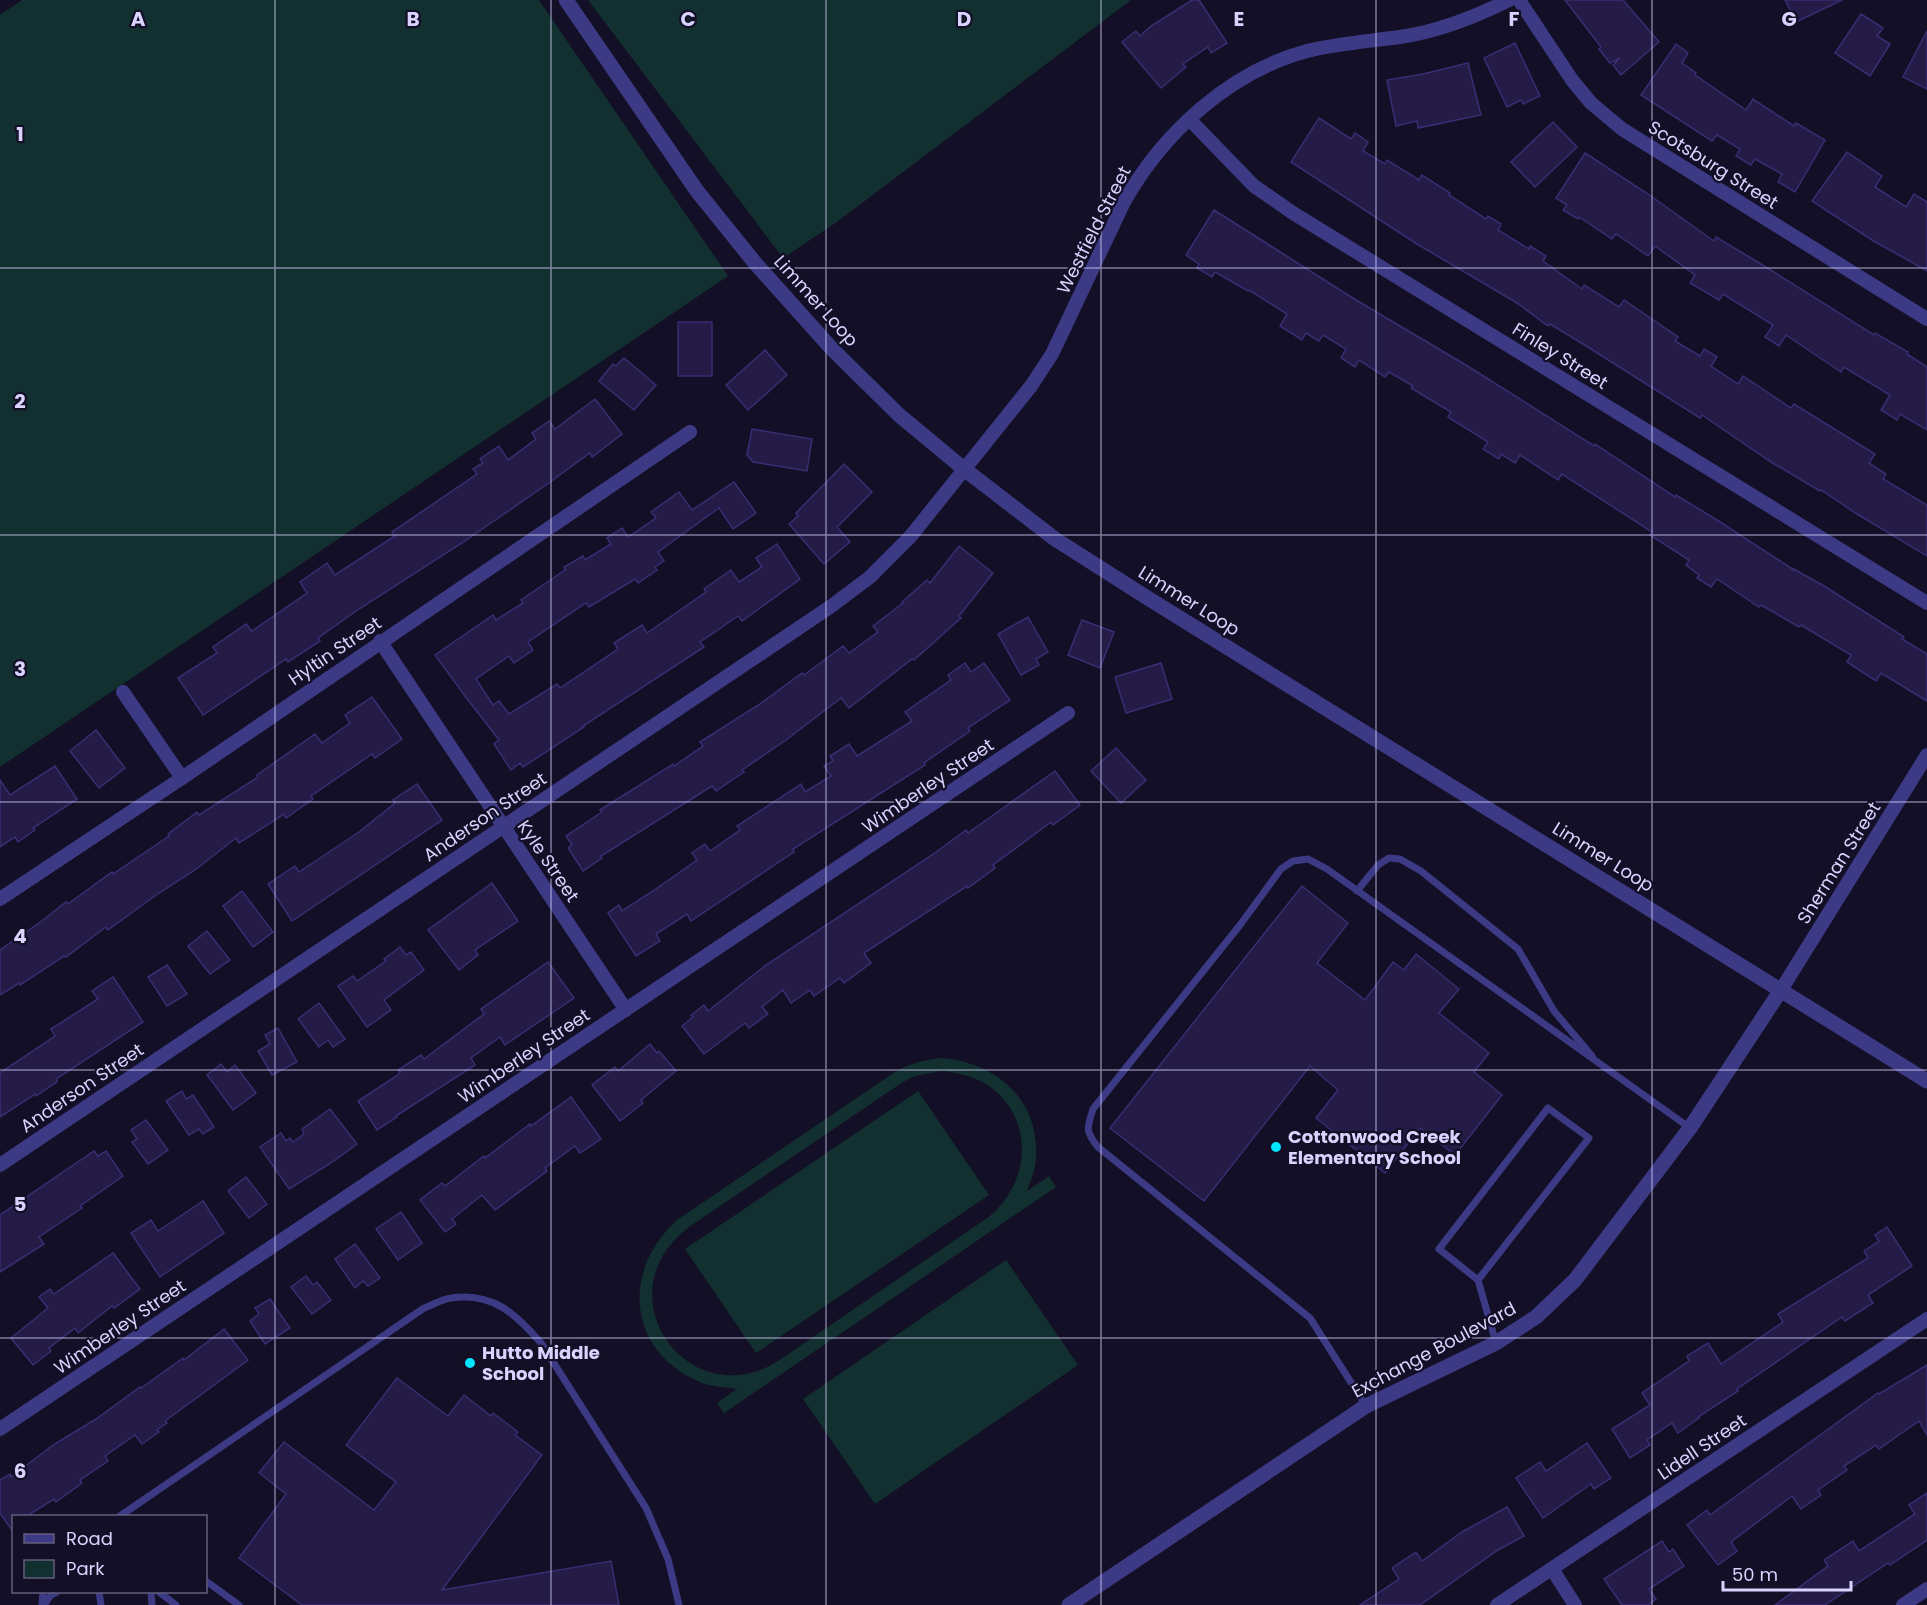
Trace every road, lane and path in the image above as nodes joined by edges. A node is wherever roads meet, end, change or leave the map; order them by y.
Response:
1 (566, 0) edge
2 (1509, 0) edge
3 (1519, 0) edge
4 (1190, 120) junction
5 (1927, 319) edge
6 (690, 432) dead end
7 (964, 469) junction
8 (1927, 603) edge
9 (380, 641) junction
10 (123, 692) dead end
11 (1068, 713) dead end
12 (1927, 755) edge
13 (182, 778) junction
14 (504, 827) junction
15 (1358, 891) junction
16 (0, 899) edge
17 (1781, 990) junction
18 (626, 1010) junction
19 (1595, 1060) junction
20 (1927, 1081) edge
21 (1690, 1128) junction
22 (0, 1165) edge
23 (1478, 1280) junction
24 (1927, 1319) edge
25 (1496, 1343) junction
26 (1366, 1406) junction
27 (0, 1429) edge
28 (121, 1515) edge
29 (1552, 1569) junction
30 (207, 1582) edge
31 (1927, 1589) edge
32 (55, 1593) edge
33 (160, 1593) edge
34 (43, 1605) edge
35 (176, 1605) edge
36 (238, 1605) edge
37 (679, 1605) edge
38 (1069, 1605) edge
39 (1497, 1605) edge
40 (1575, 1605) edge
41 (1903, 1605) edge

1 - 7 street, Limmer Loop
2 - 4 street, Westfield Street
3 - 5 street, Scotsburg Street
4 - 7 street, Westfield Street
4 - 8 street, Finley Street
6 - 9 street, Hyltin Street
7 - 14 street, Anderson Street
7 - 17 street, Limmer Loop
9 - 13 street, Hyltin Street
9 - 14 street, Kyle Street
10 - 13 street
11 - 18 street, Wimberley Street
12 - 17 street, Sherman Street
13 - 16 street, Hyltin Street
14 - 18 street, Kyle Street
14 - 22 street, Anderson Street
15 - 19 lane
15 - 19 lane
15 - 26 lane
17 - 20 street, Limmer Loop
17 - 21 street, Exchange Boulevard
18 - 27 street, Wimberley Street
19 - 21 lane
21 - 25 street, Exchange Boulevard
23 - 23 lane
23 - 25 lane
24 - 29 street, Lidell Street
25 - 26 street, Exchange Boulevard
26 - 38 street, Exchange Boulevard
28 - 37 lane
29 - 39 street, Lidell Street
29 - 40 street
30 - 36 lane
31 - 41 street
32 - 34 lane
33 - 35 lane

